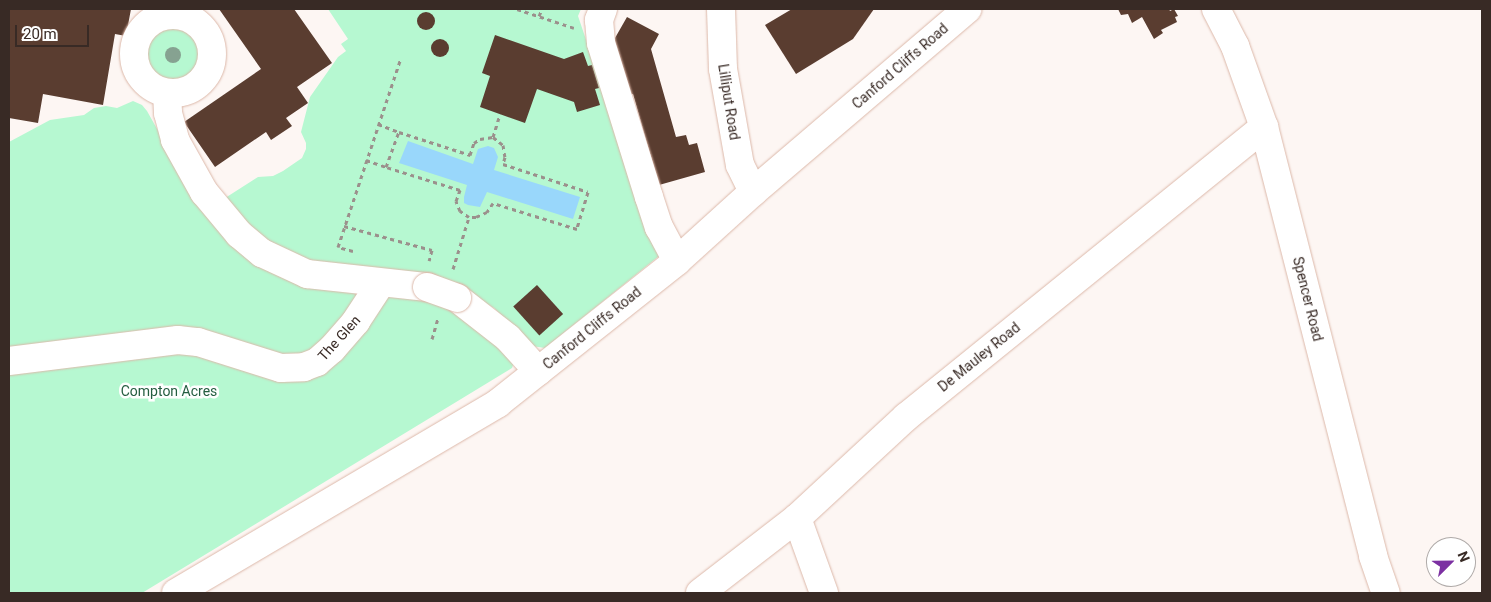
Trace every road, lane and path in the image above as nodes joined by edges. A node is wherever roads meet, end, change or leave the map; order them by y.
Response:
1 (517, 9) edge
2 (542, 9) edge
3 (603, 9) edge
4 (721, 9) edge
5 (967, 9) edge
6 (1216, 9) edge
7 (539, 16) junction
8 (574, 28) dead end
9 (401, 58) dead end
10 (167, 93) dead end
11 (500, 114) dead end
12 (378, 124) junction
13 (1264, 127) junction
14 (399, 132) junction
15 (493, 137) junction
16 (366, 160) junction
17 (386, 167) junction
18 (753, 192) junction
19 (469, 217) junction
20 (344, 226) junction
21 (356, 252) dead end
22 (677, 261) junction
23 (381, 283) junction
24 (440, 288) junction
25 (432, 339) dead end
26 (9, 361) edge
27 (538, 371) junction
28 (797, 518) junction
29 (194, 589) edge
30 (700, 593) edge
31 (824, 593) edge
32 (1386, 593) edge

1 - 7 path
2 - 7 path
3 - 22 street
4 - 18 street, Lilliput Road
5 - 18 street, Canford Cliffs Road
6 - 13 street, Spencer Road
7 - 8 path
9 - 12 path
10 - 23 street
11 - 15 path
12 - 14 path
12 - 16 path
13 - 28 street, De Mauley Road
13 - 32 street, Spencer Road
14 - 15 path
14 - 17 path
15 - 19 path
16 - 17 path
16 - 20 path
17 - 19 path
18 - 22 street, Canford Cliffs Road
19 - 24 path
20 - 21 path
20 - 24 path
22 - 27 street, Canford Cliffs Road
23 - 24 street
23 - 26 street, The Glen
24 - 25 path
24 - 27 street
27 - 29 street, Canford Cliffs Road
28 - 30 street, De Mauley Road
28 - 31 street

